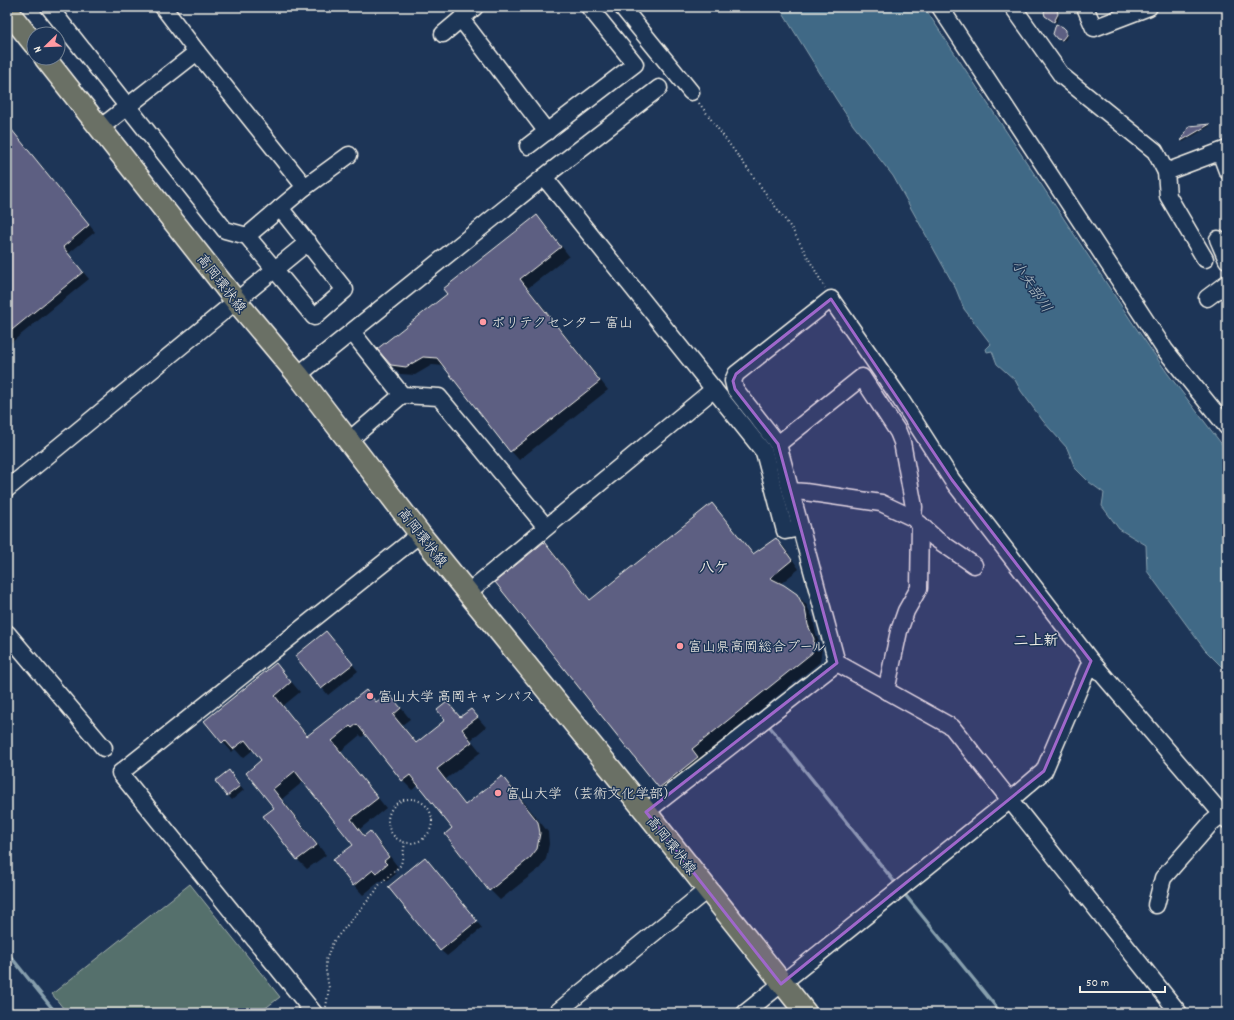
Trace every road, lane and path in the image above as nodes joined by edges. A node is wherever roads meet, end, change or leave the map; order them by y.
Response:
1 (49, 7) edge
2 (163, 7) edge
3 (475, 7) edge
4 (589, 7) edge
5 (622, 7) edge
6 (940, 7) edge
7 (1013, 7) edge
8 (1085, 7) edge
9 (1149, 7) edge
10 (7, 10) edge
11 (461, 19) junction
12 (26, 34) edge
13 (443, 34) dead end
14 (197, 52) junction
15 (51, 66) edge
16 (659, 88) dead end
17 (691, 92) joint
18 (127, 106) junction
19 (100, 128) junction
20 (547, 132) junction
21 (528, 146) dead end
22 (1223, 150) edge
23 (349, 155) dead end
24 (1227, 171) edge
25 (1166, 172) junction
26 (544, 178) junction
27 (304, 187) junction
28 (280, 208) junction
29 (247, 236) junction
30 (1218, 239) dead end
31 (308, 242) junction
32 (1205, 259) dead end
33 (1227, 260) edge
34 (275, 269) junction
35 (1227, 283) edge
36 (1206, 298) dead end
37 (831, 299) junction
38 (236, 301) junction
39 (352, 332) junction
40 (298, 375) junction
41 (714, 389) junction
42 (402, 395) junction
43 (1227, 428) edge
44 (348, 441) junction
45 (778, 444) junction
46 (7, 489) edge
47 (791, 492) junction
48 (916, 521) junction
49 (546, 527) junction
50 (801, 528) junction
51 (420, 534) junction
52 (974, 565) dead end
53 (467, 592) junction
54 (7, 633) edge
55 (1091, 661) junction
56 (837, 663) junction
57 (886, 691) junction
58 (104, 748) dead end
59 (1009, 801) junction
60 (646, 812) junction
61 (1224, 817) edge
62 (404, 843) junction
63 (708, 889) junction
64 (1156, 905) dead end
65 (781, 984) junction
66 (320, 1011) edge
67 (556, 1013) edge
68 (745, 1013) edge
69 (806, 1013) edge
70 (1179, 1013) edge

1 - 18 street
2 - 14 street
3 - 11 street
4 - 20 street
5 - 17 street
6 - 43 street
7 - 25 street
8 - 9 street
10 - 12 main road
11 - 13 street
11 - 20 street
14 - 18 street
14 - 27 street
15 - 19 main road, 高岡環状線
16 - 26 street
17 - 37 path
18 - 19 street
18 - 29 street
19 - 38 main road, 高岡環状線
20 - 21 street
22 - 24 street
22 - 25 street
23 - 27 street
25 - 32 street
26 - 39 street
26 - 41 street
27 - 28 street
28 - 29 street
28 - 31 street
29 - 34 street
30 - 33 street
31 - 34 street
31 - 34 street
34 - 38 street
35 - 36 street
37 - 45 street
37 - 55 street
38 - 40 main road, 高岡環状線
38 - 46 street
39 - 40 street
39 - 42 street
40 - 44 main road, 高岡環状線
41 - 49 street
41 - 50 street
42 - 44 street
42 - 49 street
44 - 51 main road, 高岡環状線
45 - 47 street
45 - 48 street
47 - 48 street
47 - 50 street
48 - 52 street
48 - 57 street
49 - 53 street
50 - 56 street
51 - 53 main road, 高岡環状線
51 - 66 street
53 - 60 main road, 高岡環状線
54 - 58 street
55 - 59 street
55 - 61 street
56 - 57 street
56 - 60 street
57 - 59 street
59 - 65 street
59 - 70 street
60 - 63 main road, 高岡環状線
61 - 64 street
62 - 62 path
62 - 66 path
63 - 65 main road, 高岡環状線
63 - 67 street
65 - 68 street
65 - 69 main road, 高岡環状線

